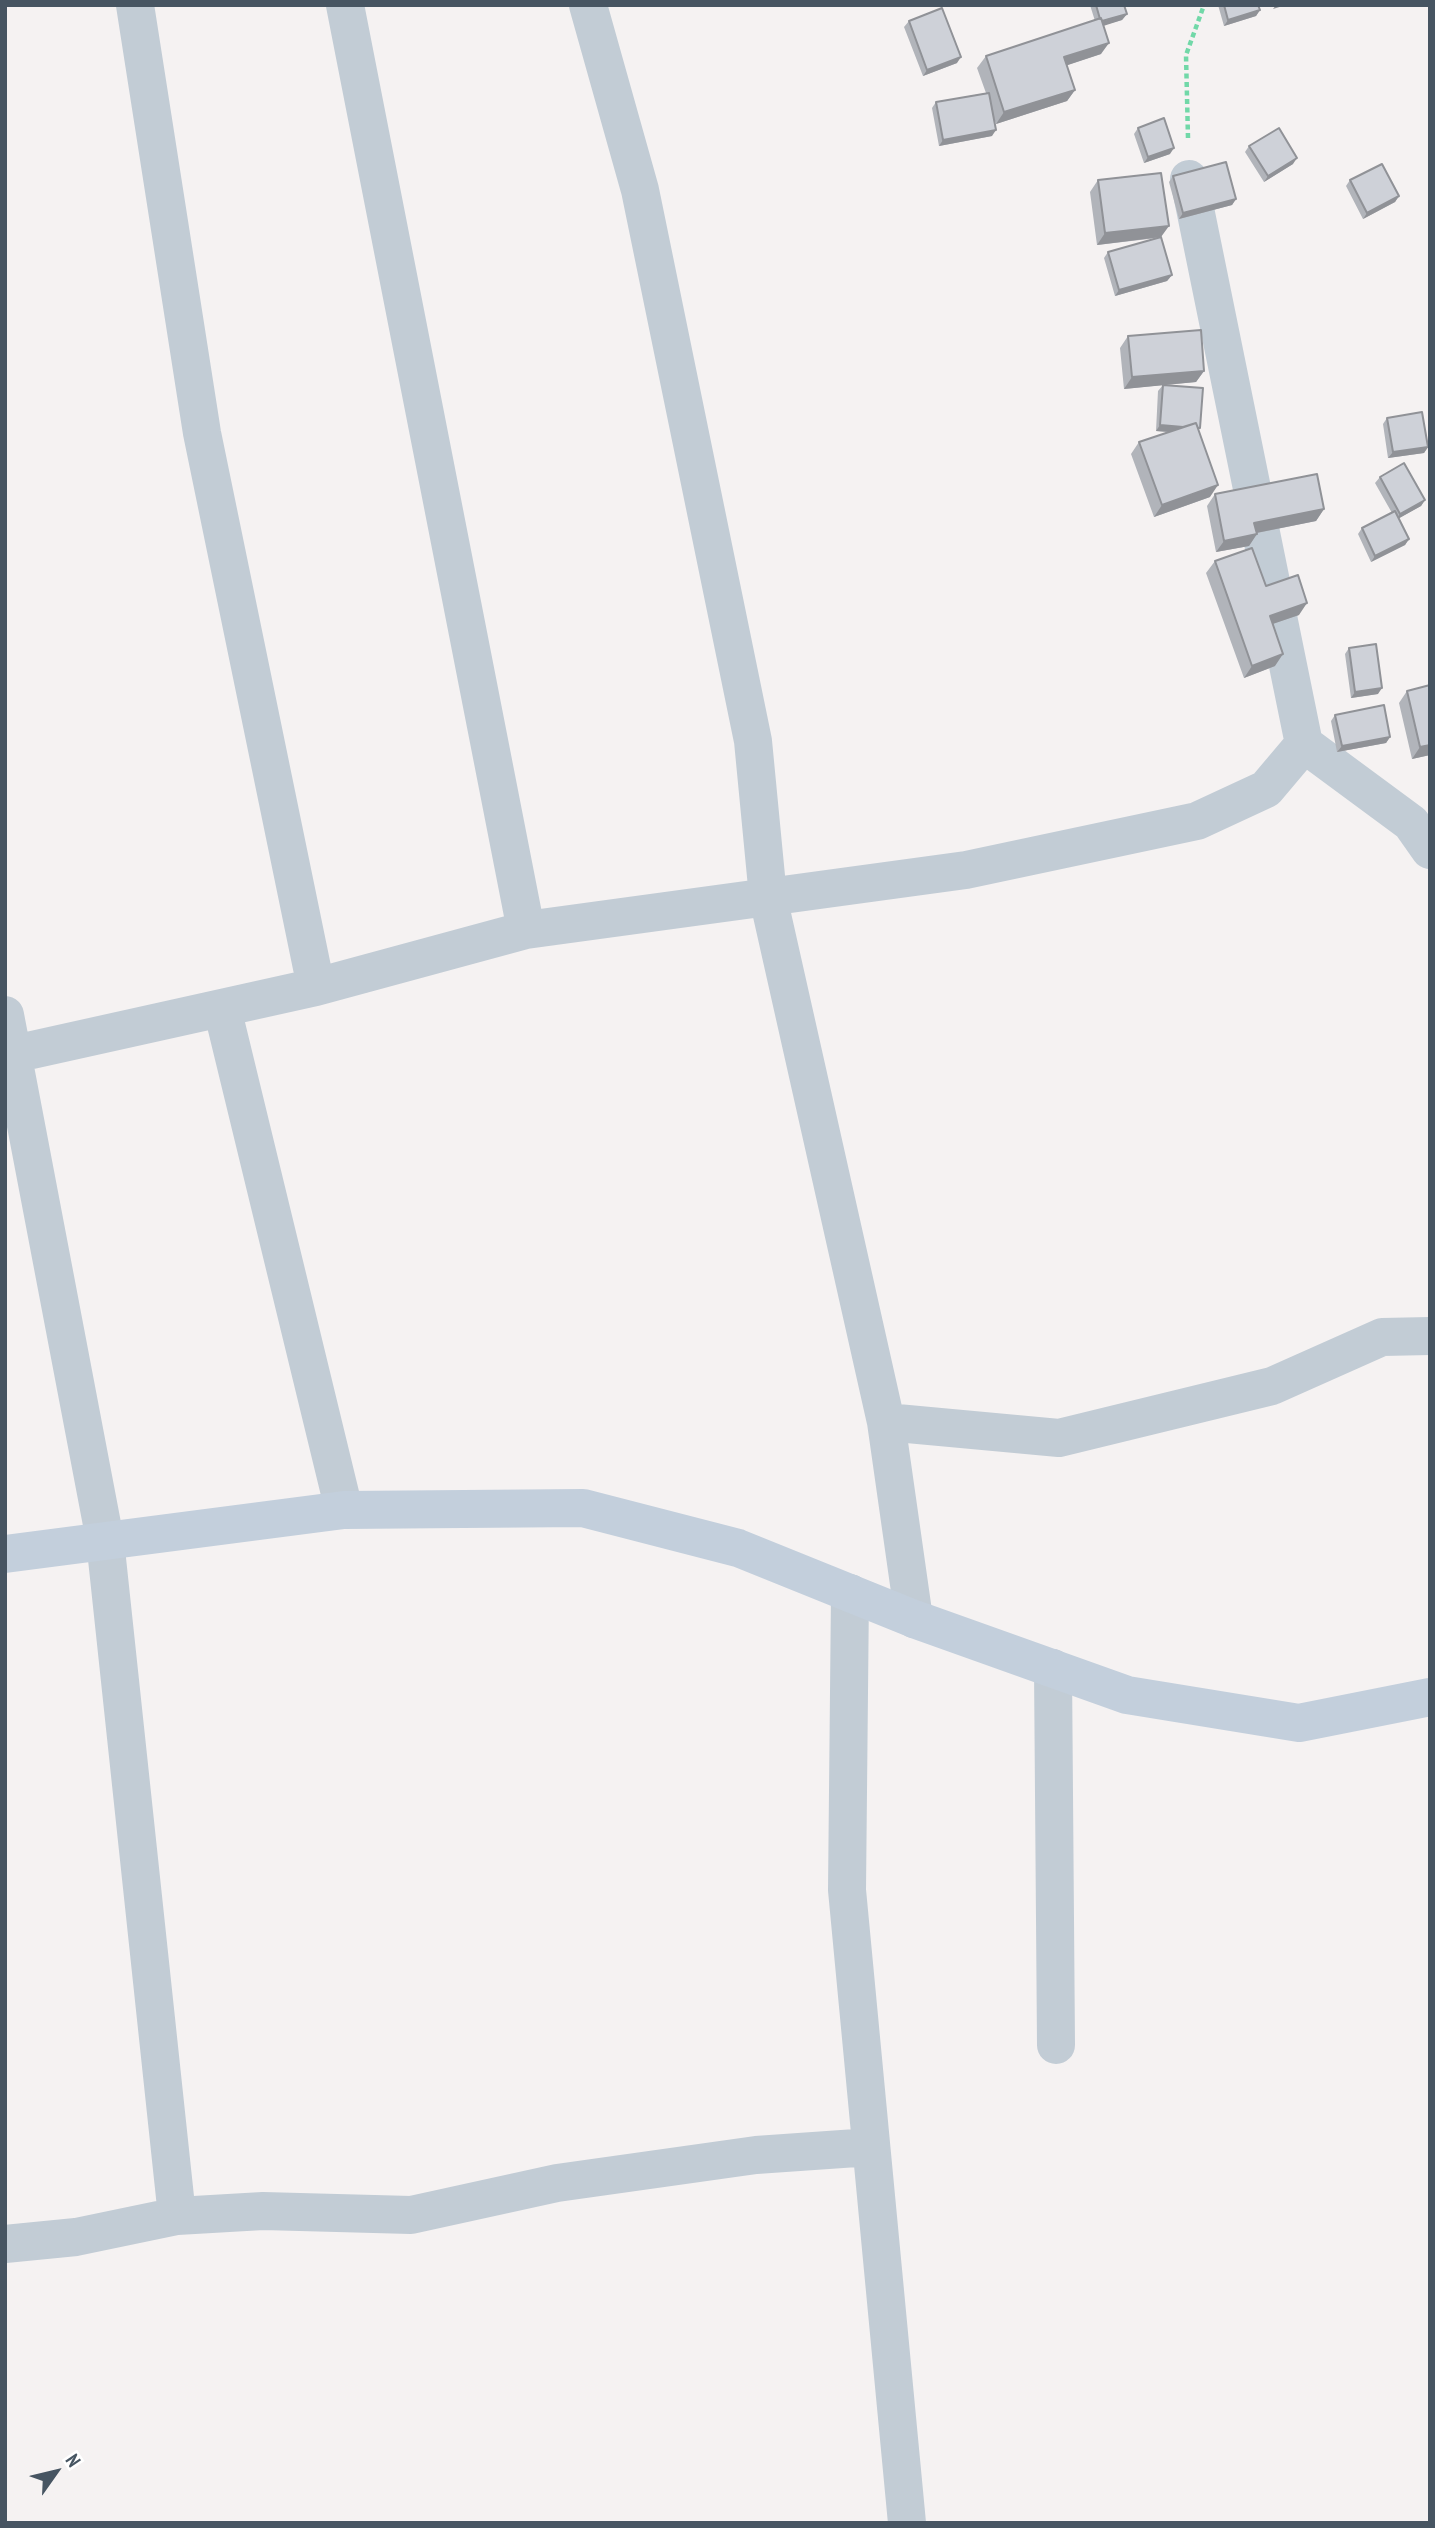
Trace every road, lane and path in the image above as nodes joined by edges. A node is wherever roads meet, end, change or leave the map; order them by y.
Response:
1 (135, 5) edge
2 (345, 5) edge
3 (588, 5) edge
4 (1204, 5) edge
5 (1189, 179) joint
6 (1304, 744) junction
7 (1430, 850) edge
8 (768, 897) junction
9 (526, 930) junction
10 (316, 987) junction
11 (222, 1008) junction
12 (5, 1016) edge
13 (9, 1056) edge
14 (1430, 1336) edge
15 (886, 1422) junction
16 (344, 1510) junction
17 (105, 1540) junction
18 (5, 1554) edge
19 (850, 1593) junction
20 (914, 1619) junction
21 (1053, 1668) junction
22 (1430, 1697) edge
23 (1056, 2045) dead end
24 (871, 2147) junction
25 (177, 2216) junction
26 (5, 2244) edge
27 (907, 2523) edge

1 - 10 street
2 - 9 street
3 - 8 street
4 - 5 path
5 - 6 street
6 - 7 street
6 - 8 street
8 - 9 street
8 - 15 street
9 - 10 street
10 - 11 street
11 - 13 street
11 - 16 street
12 - 13 street
13 - 17 street
14 - 15 street
15 - 20 street
16 - 17 street
16 - 19 street
17 - 18 street
17 - 25 street
19 - 20 street
19 - 24 street
20 - 21 street
21 - 22 street
21 - 23 street
24 - 25 street
24 - 27 street
25 - 26 street

